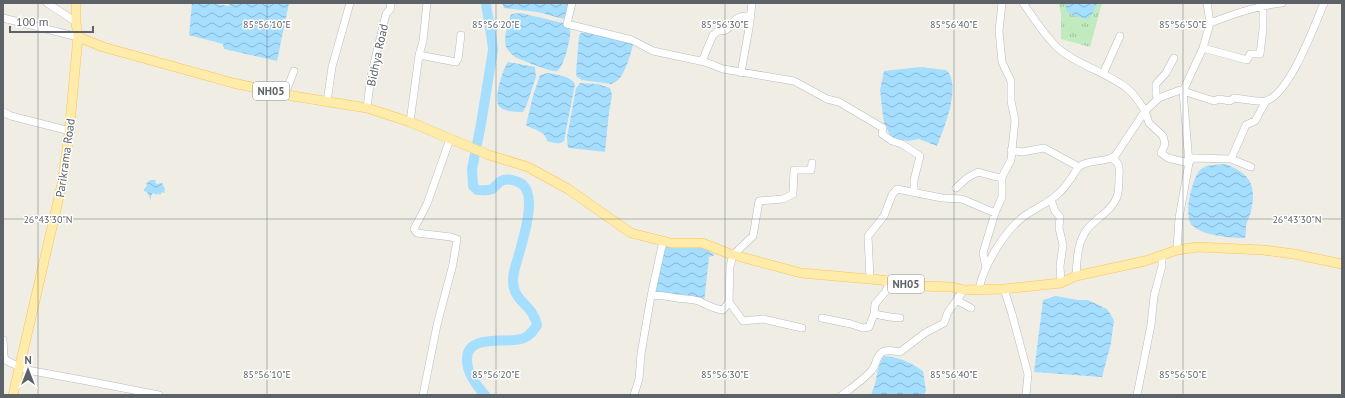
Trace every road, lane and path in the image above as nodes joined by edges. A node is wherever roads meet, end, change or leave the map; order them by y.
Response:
1 (47, 3) edge
2 (76, 3) edge
3 (350, 3) edge
4 (390, 3) edge
5 (427, 3) edge
6 (572, 3) edge
7 (752, 3) edge
8 (1002, 3) edge
9 (1023, 3) edge
10 (1207, 3) edge
11 (1282, 3) edge
12 (1324, 3) edge
13 (1264, 6) junction
14 (751, 16) junction
15 (3, 18) edge
16 (76, 22) junction
17 (1210, 24) junction
18 (461, 35) dead end
19 (1120, 36) dead end
20 (78, 37) junction
21 (1203, 48) junction
22 (419, 55) junction
23 (1174, 58) dead end
24 (702, 61) junction
25 (294, 72) dead end
26 (741, 73) junction
27 (1103, 74) junction
28 (1183, 91) junction
29 (285, 94) junction
30 (1158, 99) junction
31 (1266, 101) junction
32 (327, 102) junction
33 (367, 108) junction
34 (1145, 111) junction
35 (3, 112) edge
36 (410, 122) junction
37 (70, 131) junction
38 (450, 139) junction
39 (1011, 150) junction
40 (1111, 158) junction
41 (1231, 159) junction
42 (812, 163) dead end
43 (1189, 163) junction
44 (1079, 167) junction
45 (1251, 167) dead end
46 (1002, 177) junction
47 (956, 188) dead end
48 (914, 192) junction
49 (1052, 200) junction
50 (994, 213) junction
51 (663, 242) junction
52 (1177, 250) junction
53 (733, 255) junction
54 (1162, 256) junction
55 (1342, 264) edge
56 (986, 268) junction
57 (1076, 276) junction
58 (870, 279) junction
59 (890, 281) junction
60 (1061, 283) junction
61 (979, 289) junction
62 (1004, 289) junction
63 (964, 290) junction
64 (651, 296) junction
65 (958, 297) junction
66 (729, 302) junction
67 (971, 308) dead end
68 (874, 314) junction
69 (822, 318) dead end
70 (900, 318) dead end
71 (802, 328) dead end
72 (3, 340) edge
73 (20, 367) junction
74 (13, 395) edge
75 (159, 395) edge
76 (424, 395) edge
77 (634, 395) edge
78 (842, 395) edge
79 (1026, 395) edge
80 (1137, 395) edge

1 - 16 street
2 - 16 main road, Parikrama Road
3 - 32 street
4 - 33 street, Bidhya Road
5 - 22 street
6 - 24 street
7 - 14 street
8 - 39 street
9 - 27 street
10 - 17 street
11 - 13 street
12 - 31 street
13 - 17 street
13 - 21 street
14 - 24 street
14 - 26 street
15 - 20 street
16 - 20 main road, Parikrama Road
17 - 21 street
18 - 22 street
19 - 27 street
20 - 29 main road, NH05
20 - 37 main road, Parikrama Road
21 - 28 street
22 - 36 street
23 - 30 street
24 - 26 street
25 - 29 street
26 - 48 street
27 - 34 street
28 - 30 street
28 - 31 street
28 - 43 street
29 - 32 main road, NH05
30 - 34 street
31 - 41 street
32 - 33 main road, NH05
33 - 36 main road, NH05
34 - 40 street
34 - 43 street
35 - 37 street
36 - 38 main road, NH05
37 - 73 main road, Parikrama Road
38 - 51 main road, NH05
38 - 76 street
39 - 44 street
39 - 46 street
40 - 44 street
40 - 57 street
41 - 43 street
41 - 45 street
42 - 53 street
43 - 52 street
44 - 49 street
46 - 47 street
46 - 50 street
48 - 50 street
48 - 58 street
49 - 56 street
49 - 60 street
50 - 56 street
51 - 53 main road, NH05
51 - 64 street
52 - 54 main road, NH05
52 - 55 main road, NH05
53 - 58 main road, NH05
53 - 66 street
54 - 57 main road, NH05
54 - 80 street
56 - 61 street
57 - 60 main road, NH05
58 - 59 main road, NH05
59 - 63 main road, NH05
59 - 68 street
60 - 62 main road, NH05
61 - 62 main road, NH05
61 - 63 main road, NH05
62 - 79 street
63 - 65 street
64 - 66 street
64 - 77 street
65 - 67 street
65 - 78 street
66 - 71 street
68 - 69 street
68 - 70 street
72 - 73 street
73 - 74 main road, Parikrama Road
73 - 75 street

